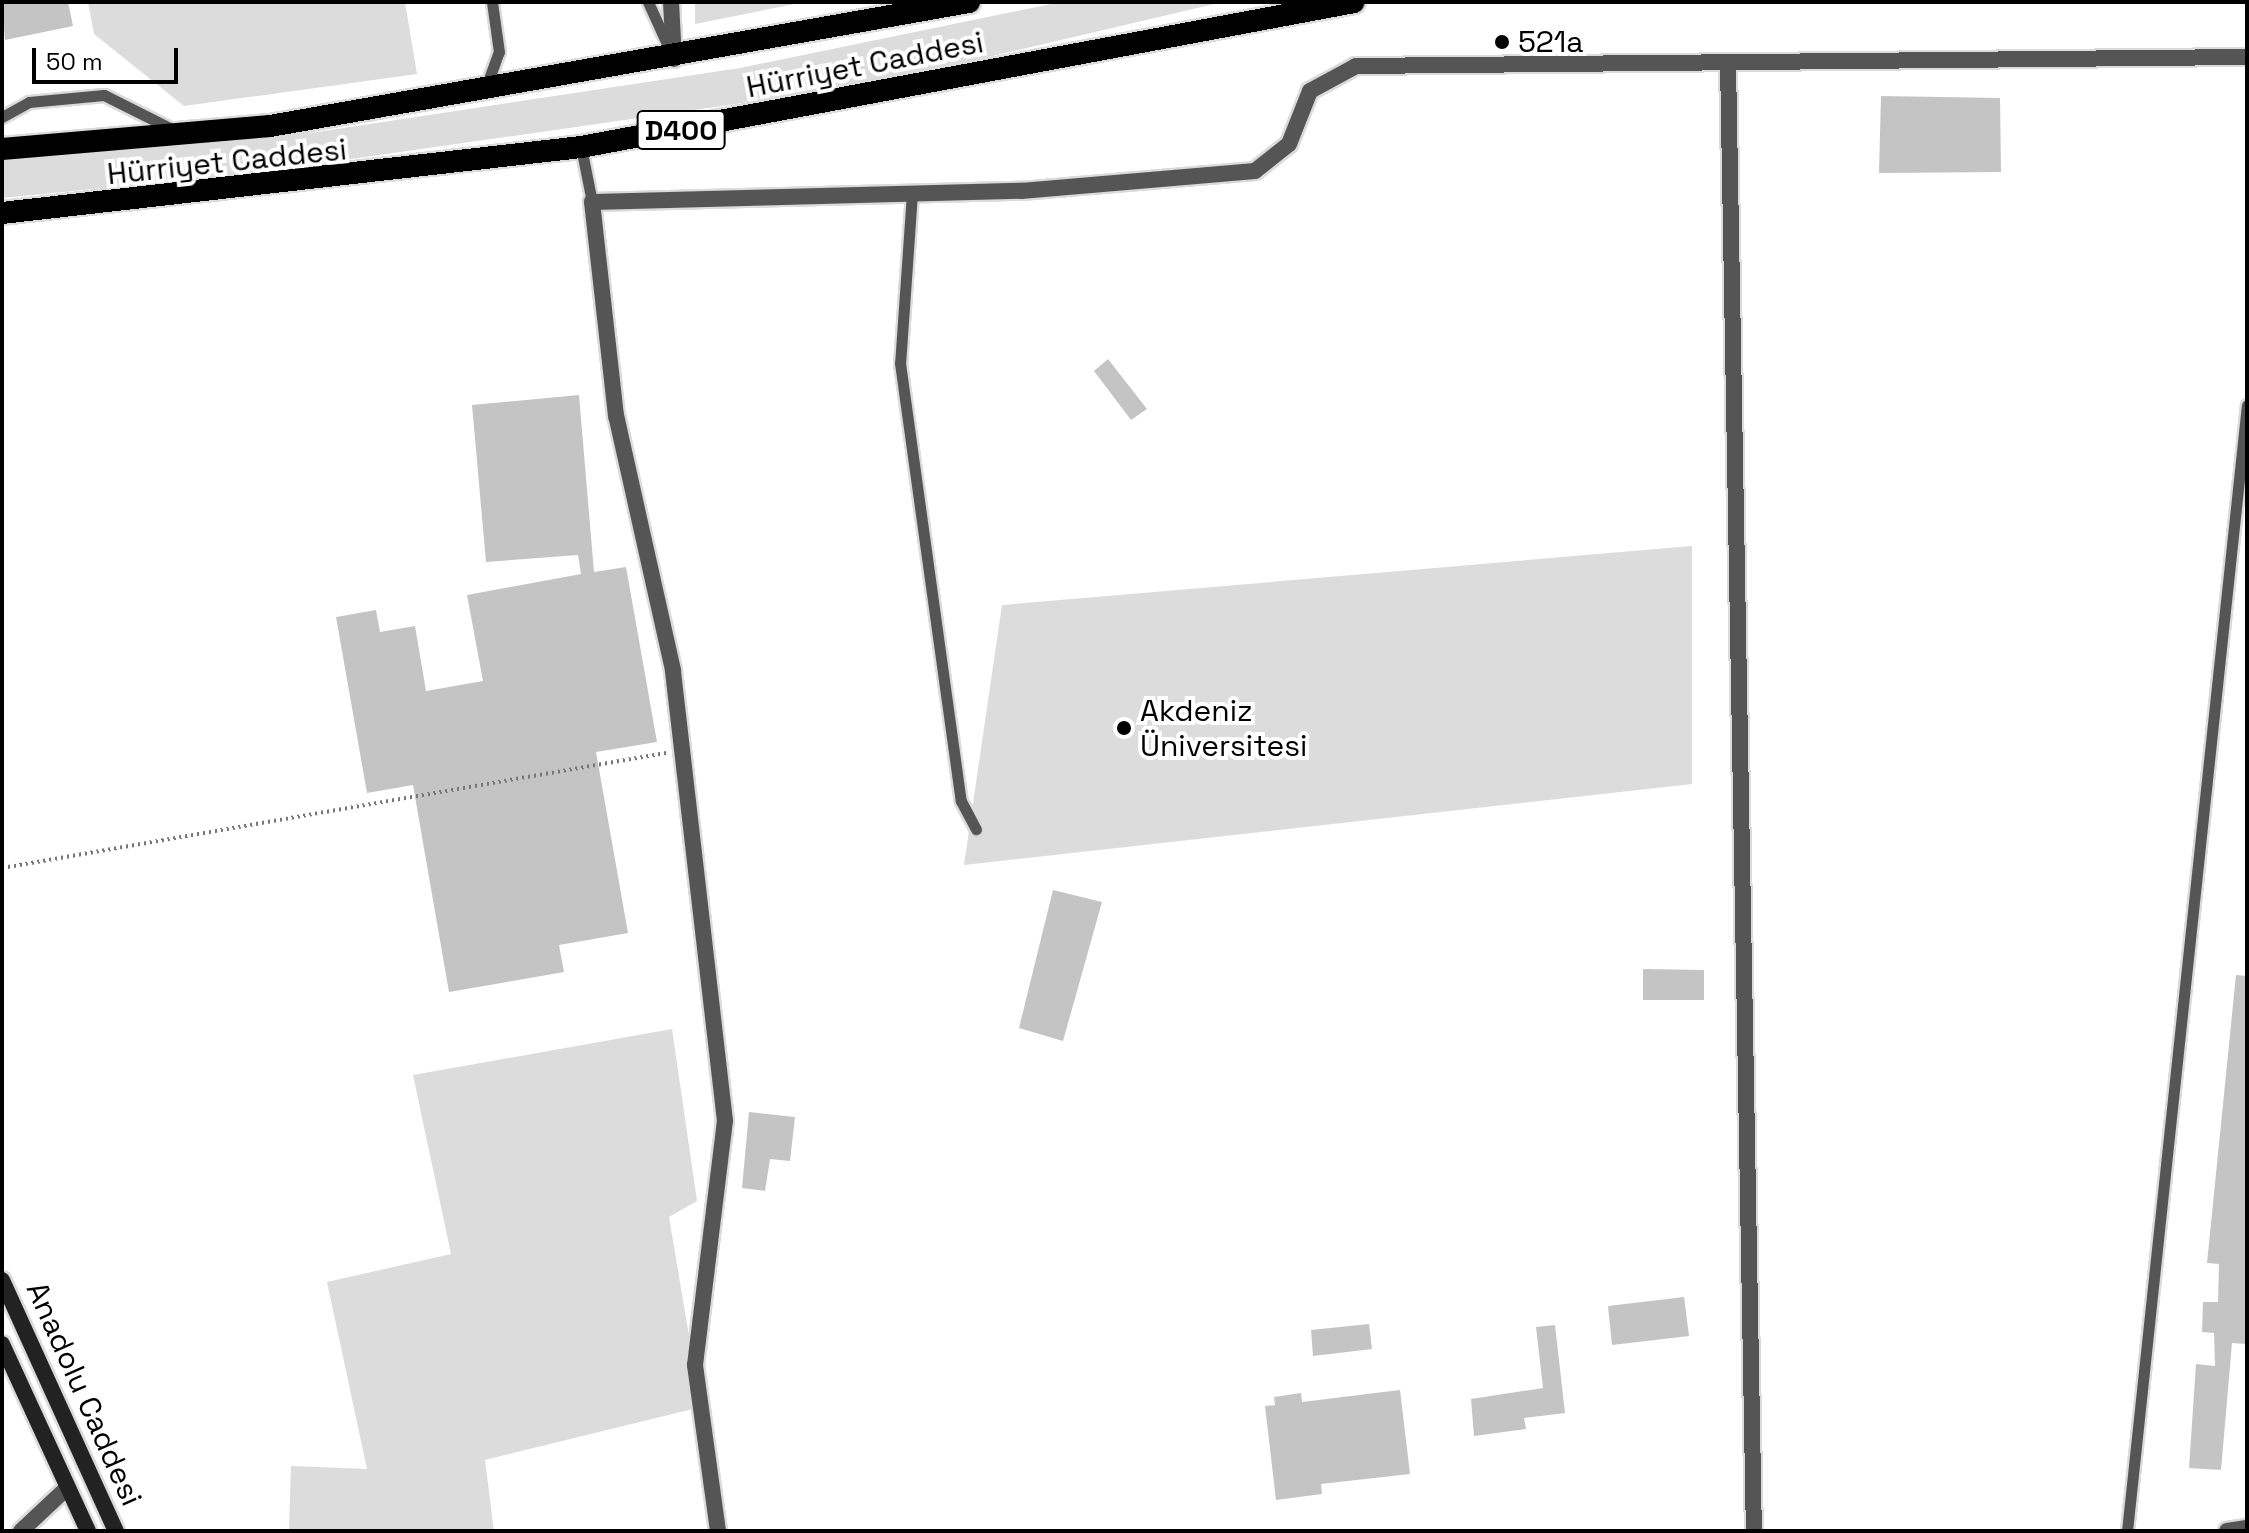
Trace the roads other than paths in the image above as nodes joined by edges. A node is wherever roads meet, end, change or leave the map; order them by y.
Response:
1 (492, 2) edge
2 (648, 2) edge
3 (671, 2) edge
4 (969, 2) edge
5 (1354, 2) edge
6 (2247, 57) edge
7 (674, 59) junction
8 (1728, 62) junction
9 (485, 90) junction
10 (2, 117) edge
11 (180, 133) junction
12 (581, 147) junction
13 (2, 149) edge
14 (912, 193) junction
15 (592, 202) junction
16 (2, 213) edge
17 (2247, 405) edge
18 (976, 829) dead end
19 (2, 1280) edge
20 (2, 1344) edge
21 (68, 1487) junction
22 (2247, 1528) edge
23 (21, 1531) edge
24 (88, 1531) edge
25 (116, 1531) edge
26 (718, 1531) edge
27 (1754, 1531) edge
28 (2127, 1531) edge
29 (2227, 1531) edge

1 - 9 lane
2 - 7 lane
3 - 7 street
4 - 7 highway, Hürriyet Caddesi
5 - 12 highway, Hürriyet Caddesi / D400
6 - 8 street
7 - 9 highway, Hürriyet Caddesi
8 - 14 street
8 - 27 street
9 - 11 highway, Hürriyet Caddesi
10 - 11 lane
11 - 13 highway, Hürriyet Caddesi
12 - 15 lane
12 - 16 highway, Hürriyet Caddesi / D400
14 - 15 street
14 - 18 lane
15 - 26 street
17 - 28 lane
19 - 25 main road, Anadolu Caddesi
20 - 21 main road, Anadolu Caddesi
21 - 23 street
21 - 24 main road, Anadolu Caddesi
22 - 29 street

